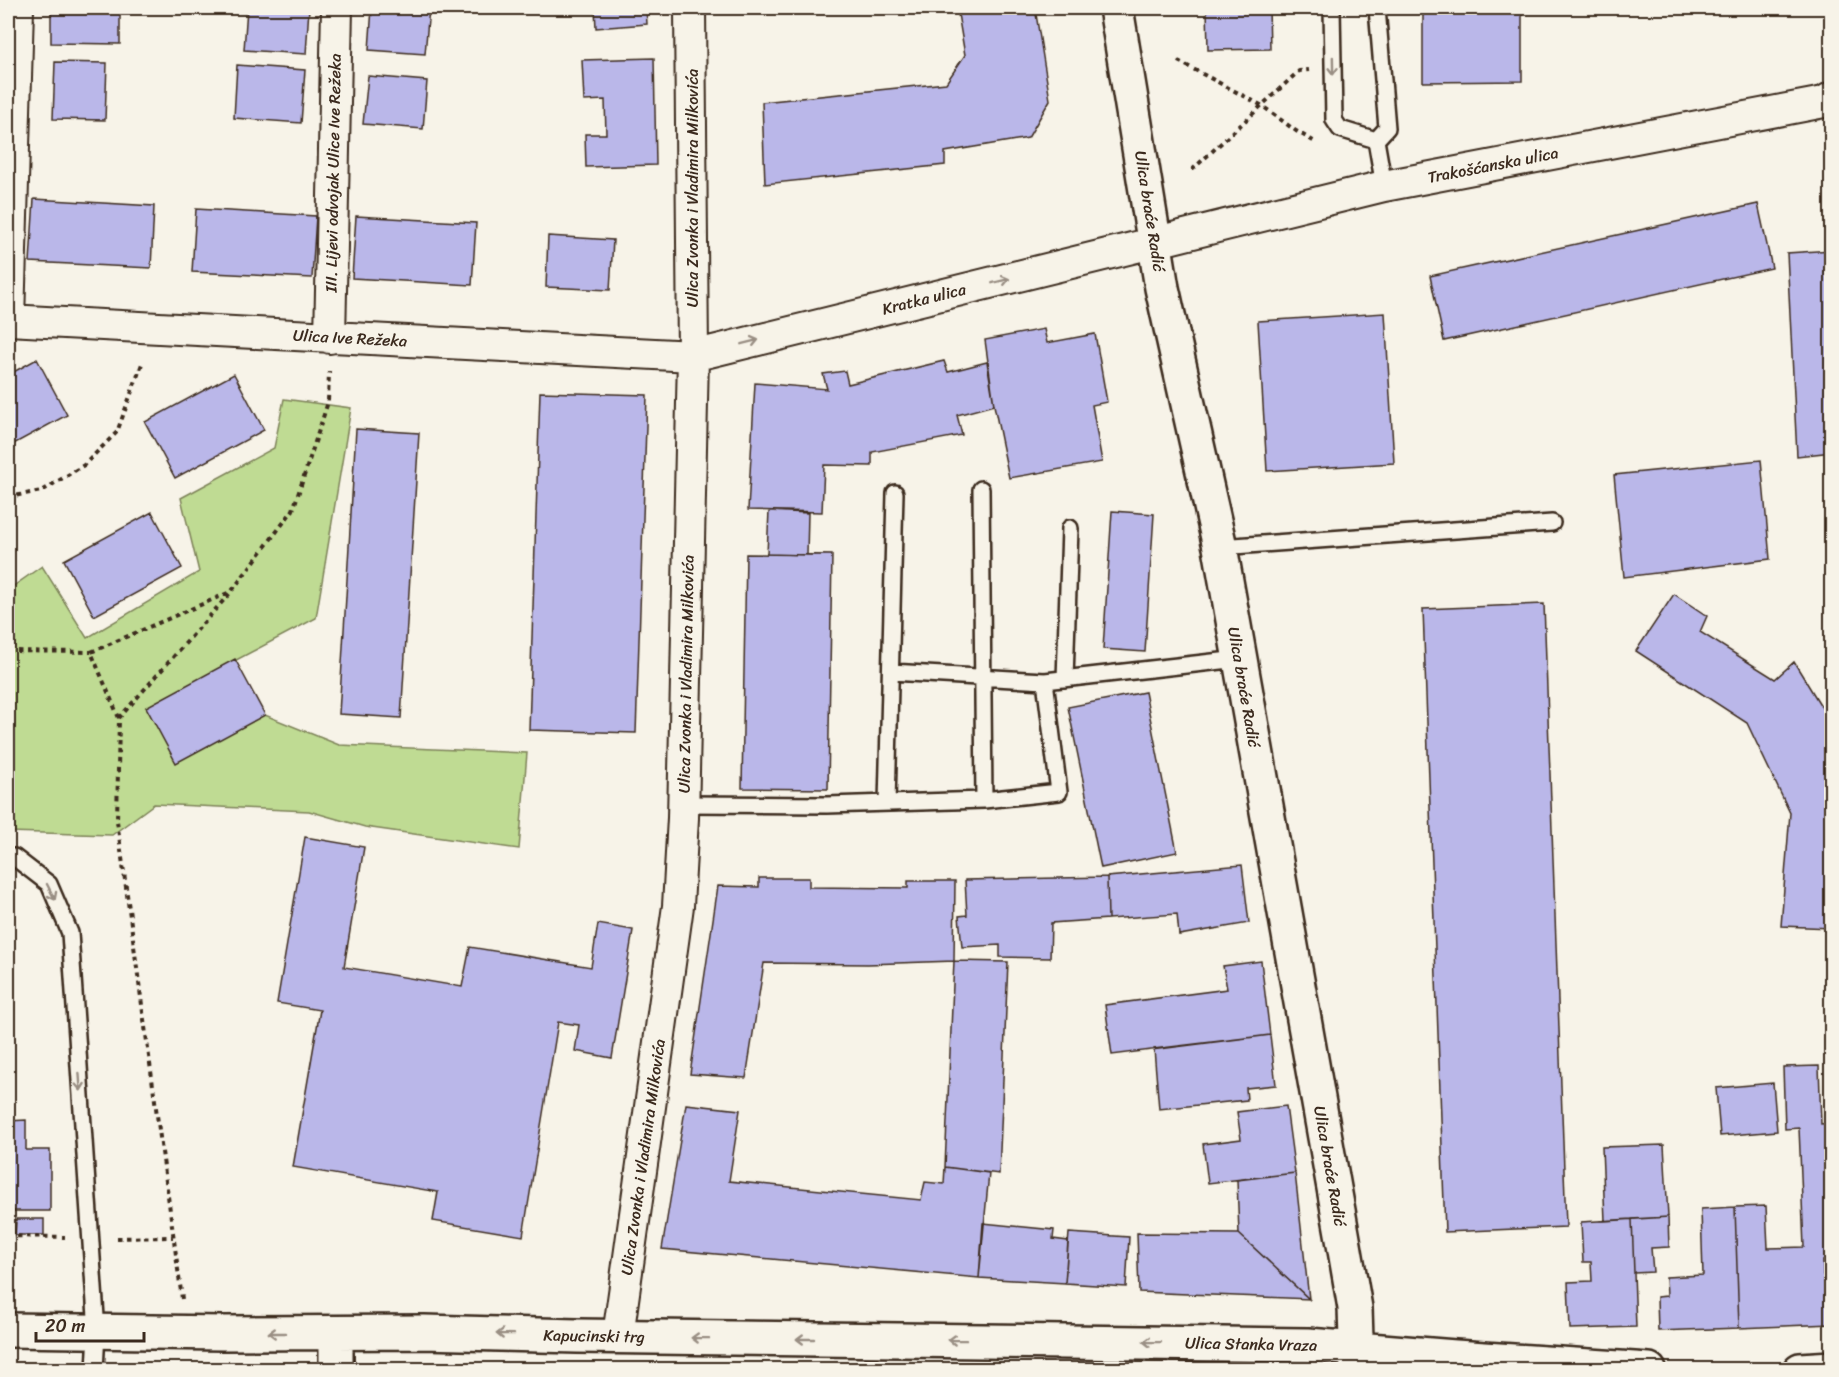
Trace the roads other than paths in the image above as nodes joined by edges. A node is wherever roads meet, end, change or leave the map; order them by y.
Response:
1 (18, 8) edge
2 (337, 8) edge
3 (690, 8) edge
4 (1116, 8) edge
5 (1332, 8) edge
6 (1377, 8) edge
7 (1829, 104) edge
8 (1376, 140) junction
9 (1384, 186) junction
10 (1155, 243) junction
11 (8, 320) edge
12 (330, 338) junction
13 (693, 356) junction
14 (981, 489) dead end
15 (895, 493) dead end
16 (1552, 523) dead end
17 (1070, 528) dead end
18 (1220, 547) junction
19 (1239, 659) junction
20 (891, 672) junction
21 (982, 678) junction
22 (1065, 679) junction
23 (1045, 681) junction
24 (984, 800) junction
25 (888, 802) junction
26 (682, 804) junction
27 (8, 857) edge
28 (8, 1330) edge
29 (97, 1332) junction
30 (336, 1333) junction
31 (618, 1336) junction
32 (852, 1338) joint
33 (1357, 1359) edge
34 (1832, 1368) edge
35 (95, 1370) edge
36 (336, 1370) edge
37 (1649, 1370) edge
38 (1800, 1370) edge

1 - 11 street
2 - 12 street, III. Lijevi odvojak Ulice Ive Režeka
3 - 13 street, Ulica Zvonka i Vladimira Milkovića
4 - 10 main road, Ulica braće Radić
5 -> 8 lane
6 - 8 lane
7 - 9 street, Trakošćanska ulica
8 - 9 lane
9 - 10 street, Trakošćanska ulica
13 -> 10 street, Kratka ulica
10 - 18 main road, Ulica braće Radić
11 - 12 street, Ulica Ive Režeka
12 - 13 street, Ulica Ive Režeka
13 - 26 street, Ulica Zvonka i Vladimira Milkovića
14 - 21 lane
15 - 20 lane
16 - 18 lane
17 - 22 lane
18 - 19 main road, Ulica braće Radić
19 - 22 lane
19 - 33 main road, Ulica braće Radić
20 - 21 lane
20 - 25 lane
21 - 23 lane
21 - 24 lane
22 - 23 lane
23 - 24 lane
24 - 25 lane
25 - 26 lane
26 - 31 street, Ulica Zvonka i Vladimira Milkovića
27 -> 29 lane
28 - 29 main road, Kapucinski trg
30 -> 29 main road, Kapucinski trg
29 - 35 lane
31 -> 30 main road, Kapucinski trg
30 - 36 main road
32 -> 31 main road, Kapucinski trg
33 -> 32 main road, Ulica Stanka Vraza
33 - 37 main road, Ulica Stanka Vraza
34 - 38 main road

